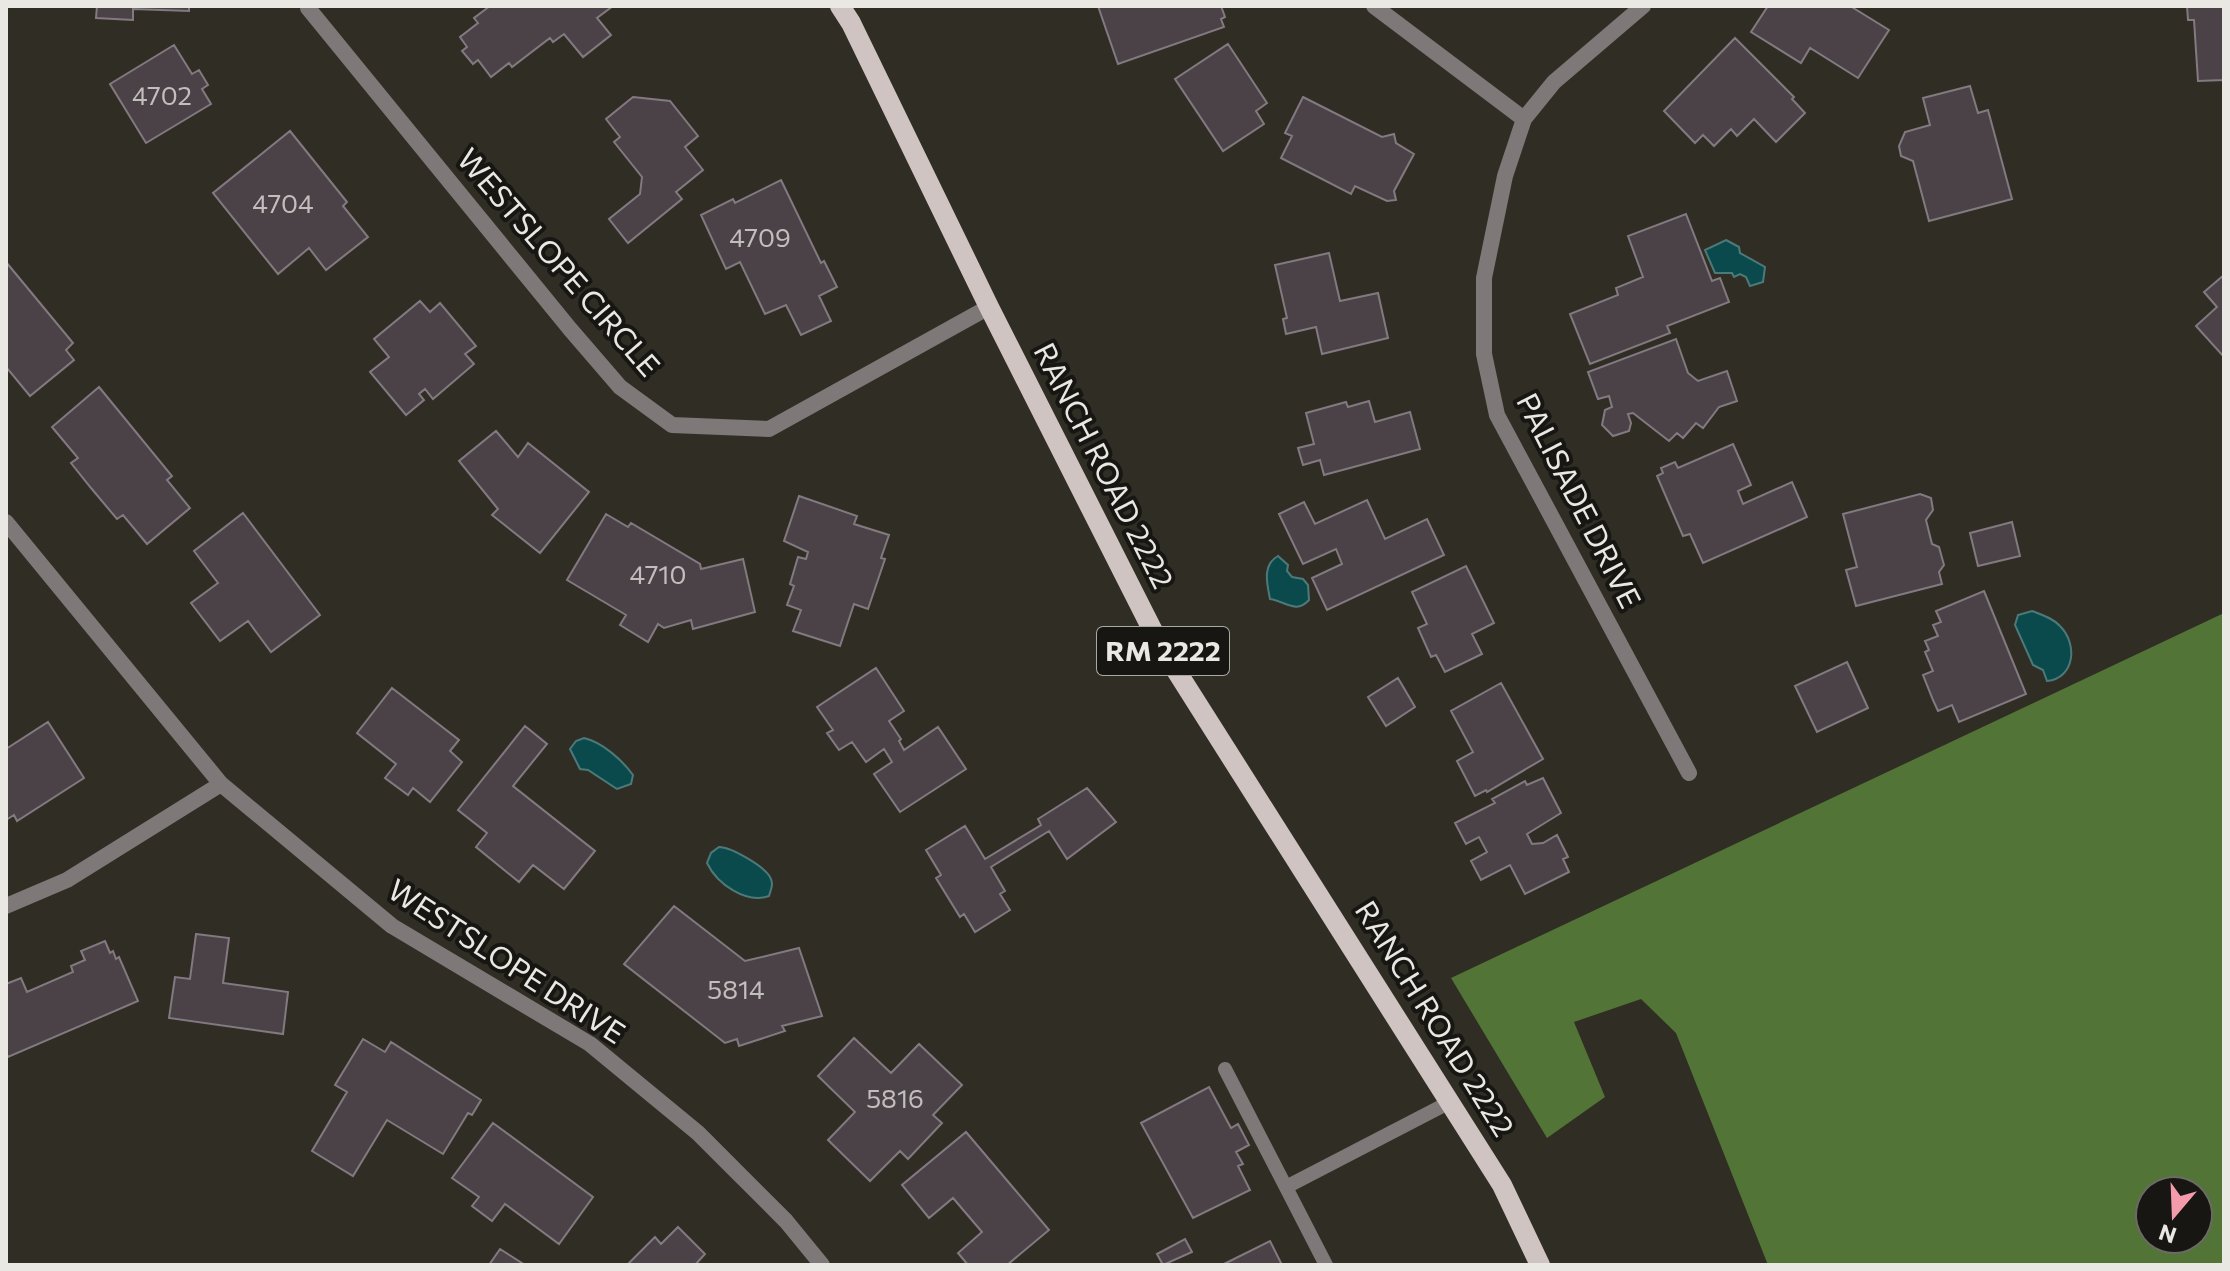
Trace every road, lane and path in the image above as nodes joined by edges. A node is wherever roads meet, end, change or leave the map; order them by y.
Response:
1 (840, 6) edge
2 (1374, 6) edge
3 (1643, 6) edge
4 (308, 8) dead end
5 (1524, 119) junction
6 (989, 307) junction
7 (6, 522) edge
8 (1689, 773) dead end
9 (221, 784) junction
10 (6, 906) edge
11 (1225, 1069) dead end
12 (1450, 1102) junction
13 (1288, 1186) junction
14 (822, 1265) edge
15 (1326, 1265) edge
16 (1540, 1265) edge

1 - 6 main road, RANCH ROAD 2222 / RM 2222
2 - 5 street
3 - 5 street, PALISADE DRIVE
4 - 6 street, WESTSLOPE CIRCLE
5 - 8 street, PALISADE DRIVE
6 - 12 main road, RANCH ROAD 2222 / RM 2222
7 - 9 street, WESTSLOPE DRIVE
9 - 10 street
9 - 14 street, WESTSLOPE DRIVE
11 - 13 lane
12 - 13 lane
12 - 16 main road, RANCH ROAD 2222 / RM 2222
13 - 15 lane

